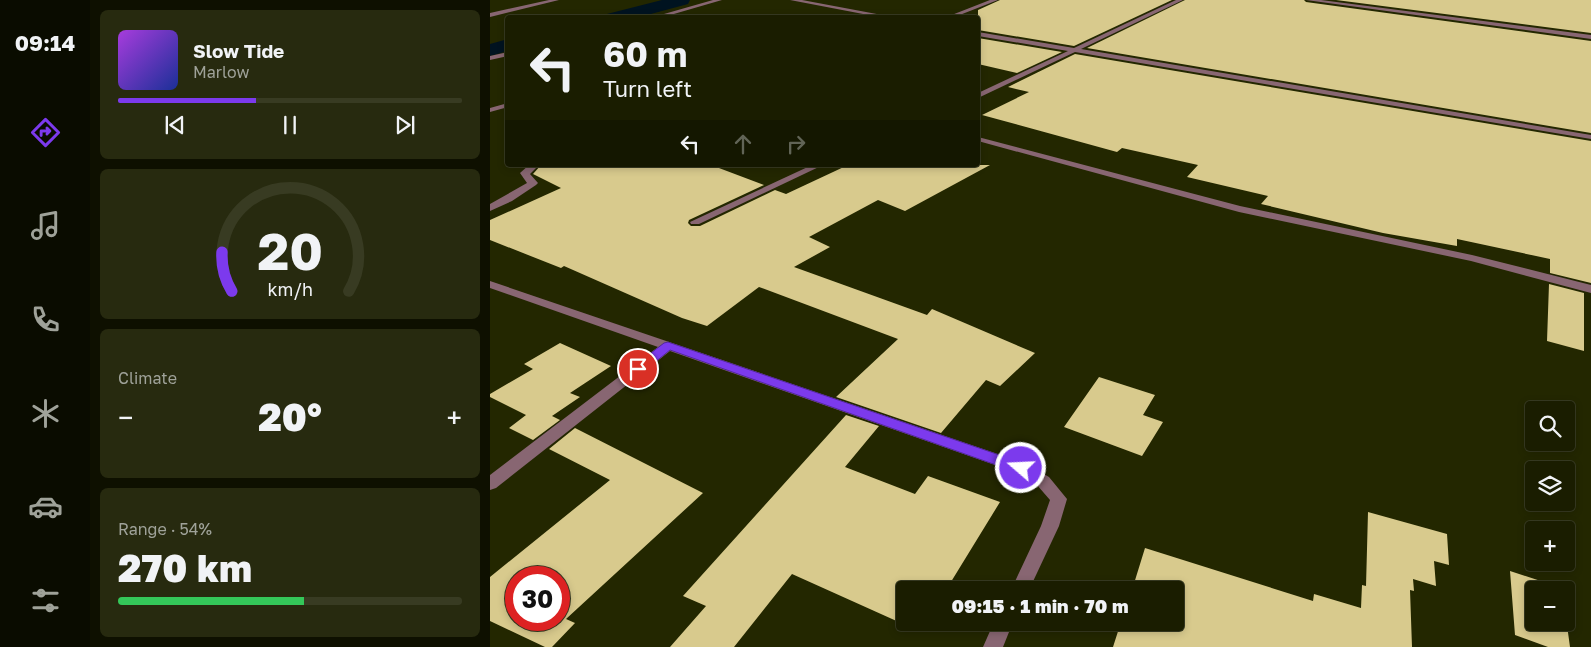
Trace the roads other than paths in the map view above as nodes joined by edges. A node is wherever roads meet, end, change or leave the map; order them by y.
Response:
1 (556, 0) edge
2 (719, 0) edge
3 (793, 0) edge
4 (995, 0) edge
5 (1180, 0) edge
6 (1308, 0) edge
7 (490, 15) edge
8 (663, 15) edge
9 (879, 15) edge
10 (954, 15) edge
11 (980, 34) edge
12 (1591, 37) edge
13 (1076, 49) junction
14 (505, 55) edge
15 (490, 58) edge
16 (980, 95) edge
17 (505, 106) edge
18 (490, 110) edge
19 (1591, 137) edge
20 (980, 140) edge
21 (532, 167) edge
22 (815, 167) edge
23 (490, 208) edge
24 (695, 222) dead end
25 (490, 284) edge
26 (1591, 290) edge
27 (668, 346) junction
28 (490, 484) edge
29 (1024, 581) edge
30 (1000, 631) edge
31 (993, 647) edge

1 - 7 street
2 - 8 street
3 - 9 street
4 - 10 street
5 - 13 street
6 - 12 street
11 - 13 street
13 - 16 street
13 - 19 street
14 - 15 street
17 - 18 street
20 - 26 street
21 - 23 street
22 - 24 street
25 - 27 street
27 - 28 street
27 - 29 street
30 - 31 street

